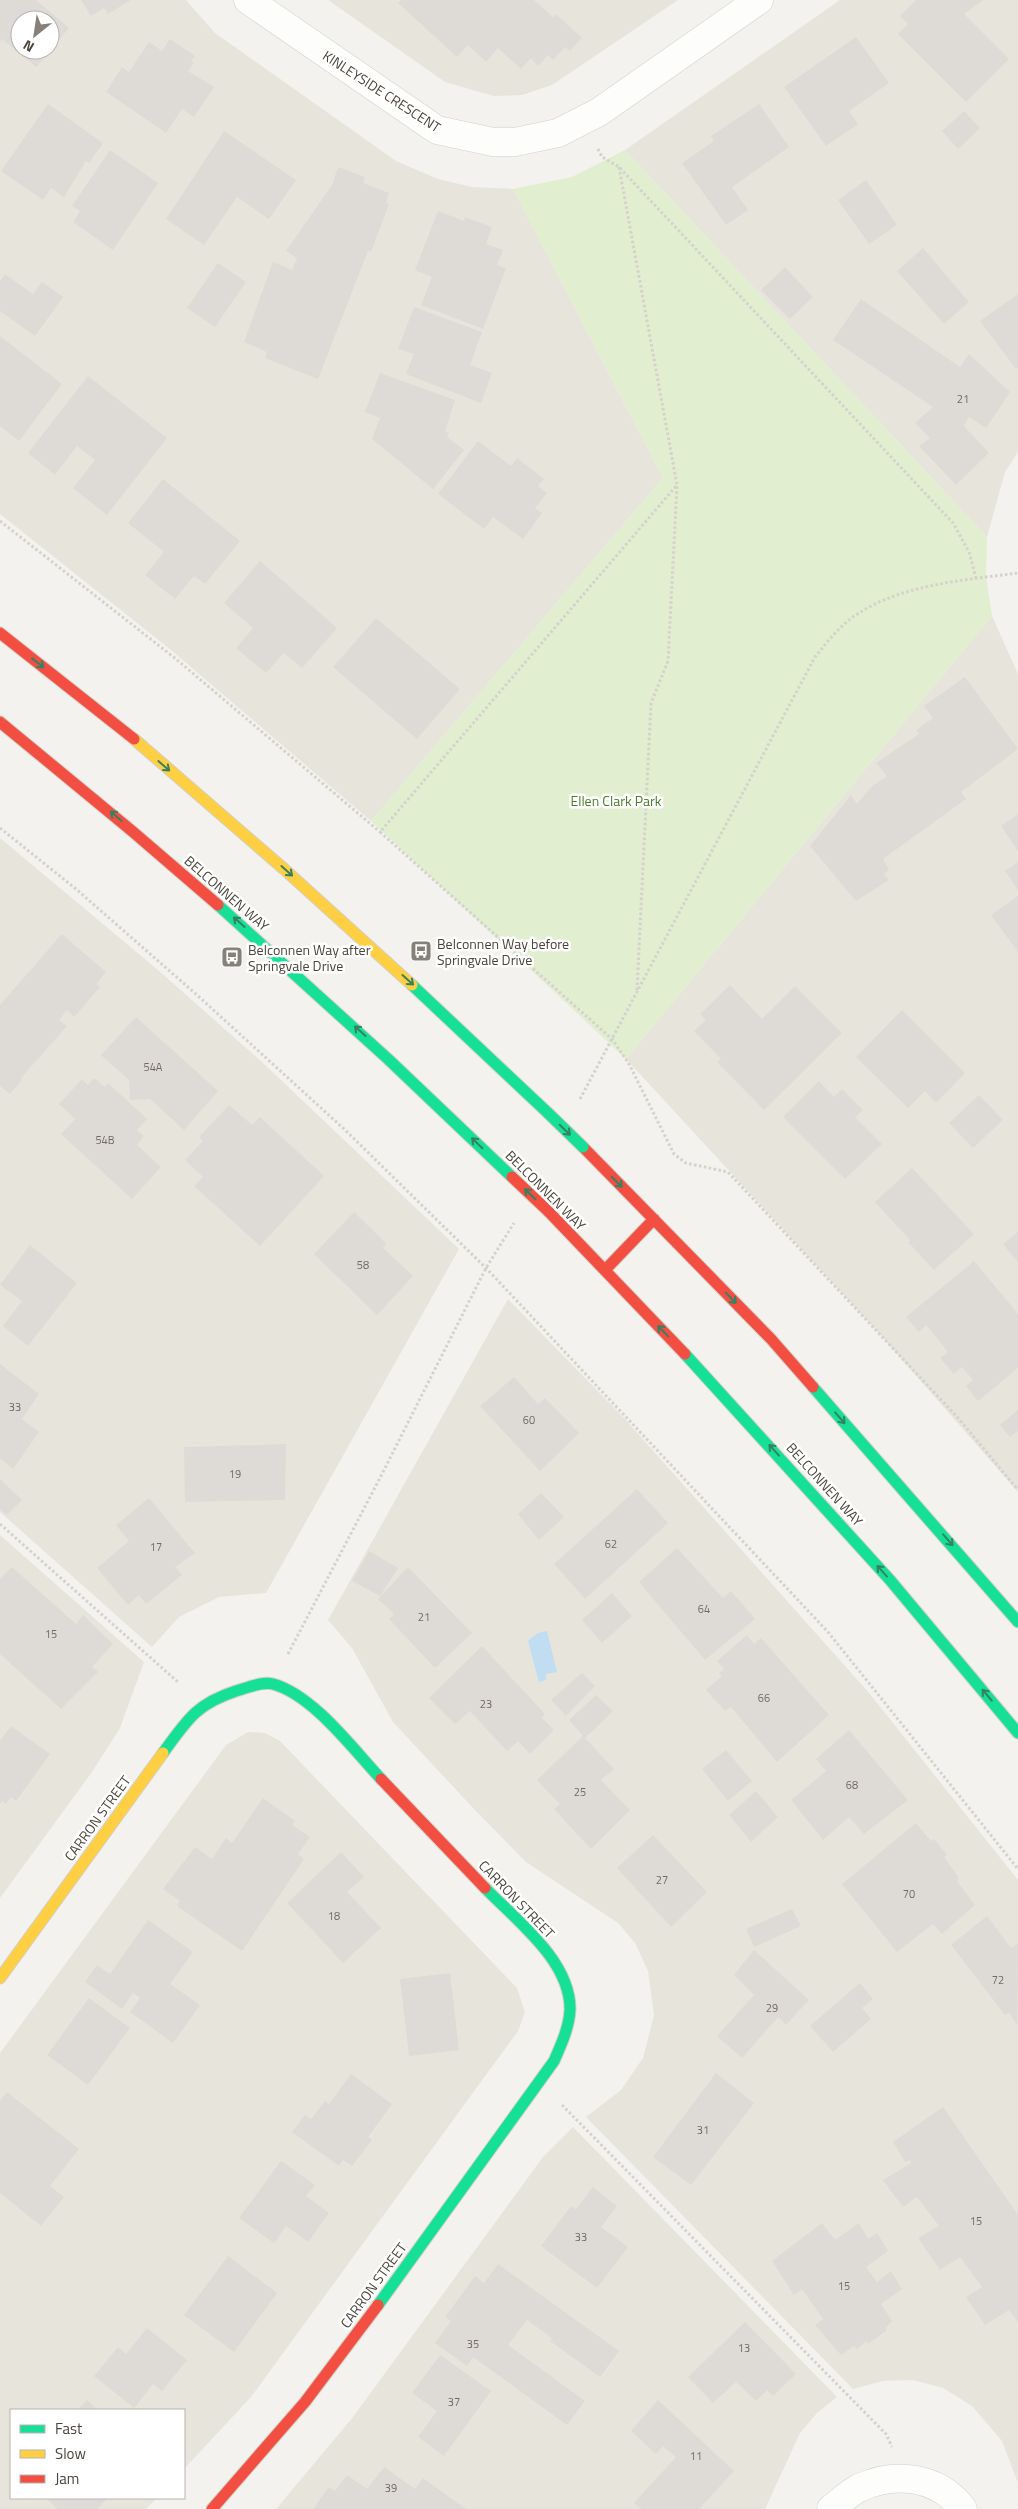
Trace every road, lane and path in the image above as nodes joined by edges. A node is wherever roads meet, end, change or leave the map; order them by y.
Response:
1 (248, 0) edge
2 (759, 0) edge
3 (582, 121) junction
4 (619, 167) junction
5 (677, 485) junction
6 (0, 521) edge
7 (1018, 573) edge
8 (976, 578) junction
9 (0, 633) edge
10 (0, 722) edge
11 (0, 828) edge
12 (380, 832) junction
13 (637, 991) junction
14 (612, 1039) junction
15 (579, 1101) dead end
16 (517, 1217) dead end
17 (654, 1219) junction
18 (486, 1268) junction
19 (605, 1270) junction
20 (1018, 1490) edge
21 (0, 1524) edge
22 (1018, 1622) edge
23 (272, 1683) junction
24 (204, 1705) junction
25 (1018, 1733) edge
26 (1018, 1869) edge
27 (0, 1978) edge
28 (539, 2082) junction
29 (905, 2477) junction
30 (212, 2509) edge
31 (831, 2509) edge
32 (963, 2509) edge

1 - 3 street, KINLEYSIDE CRESCENT
2 - 3 street, KINLEYSIDE CRESCENT
3 - 4 path
4 - 5 path
4 - 8 path
5 - 12 path
5 - 13 path
6 - 12 path
7 - 8 path
8 - 13 path
9 -> 17 main road, bridge
19 -> 10 main road, BELCONNEN WAY, bridge
11 - 18 path
12 - 14 path
13 - 14 path
14 - 15 path
14 - 20 path
16 - 18 path
17 - 19 main road
17 -> 22 main road
18 - 23 path
18 - 26 path
25 -> 19 main road, BELCONNEN WAY
21 - 24 path
23 - 24 main road, CARRON STREET
23 - 28 main road, CARRON STREET
24 - 27 main road, CARRON STREET
28 - 29 path
28 - 30 main road, CARRON STREET
29 - 31 street
29 - 32 street

